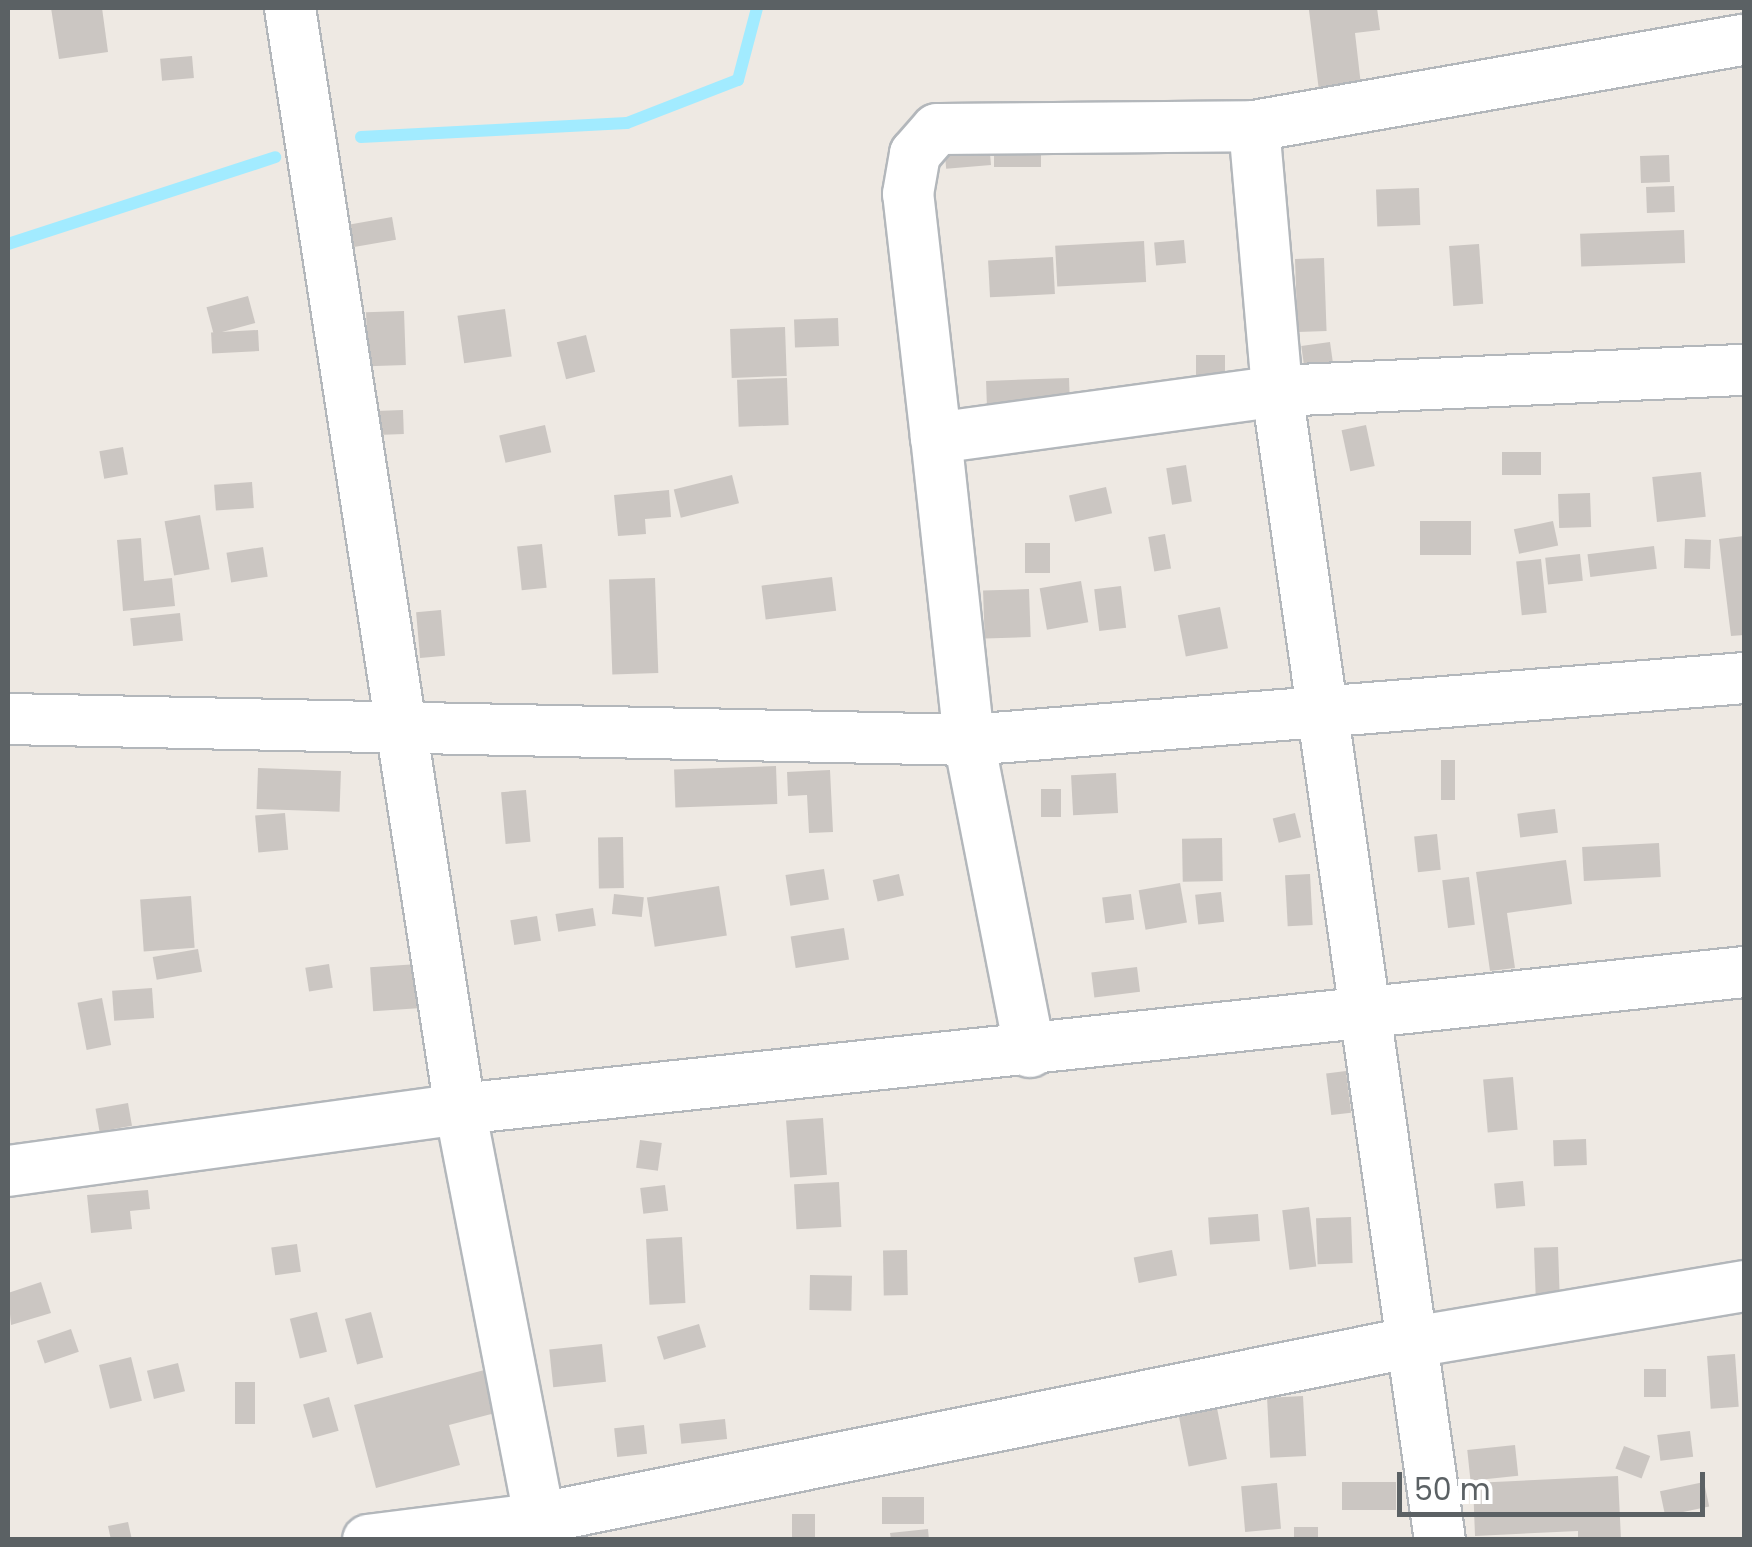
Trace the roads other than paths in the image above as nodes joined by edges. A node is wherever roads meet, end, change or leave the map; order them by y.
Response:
1 (290, 8) edge
2 (1744, 40) edge
3 (1254, 126) junction
4 (1744, 370) edge
5 (1277, 391) junction
6 (936, 438) junction
7 (1744, 678) edge
8 (1324, 717) junction
9 (8, 719) edge
10 (404, 733) junction
11 (968, 740) junction
12 (1744, 972) edge
13 (1370, 1018) junction
14 (1030, 1052) junction
15 (460, 1109) junction
16 (8, 1171) edge
17 (1744, 1286) edge
18 (1413, 1342) junction
19 (542, 1529) edge
20 (368, 1540) edge
21 (1440, 1540) edge

1 - 10 street
2 - 3 street
3 - 5 street
3 - 6 street
4 - 5 street
5 - 6 street
5 - 8 street
6 - 11 street
7 - 8 street
8 - 11 street
8 - 13 street
9 - 10 street
10 - 11 street
10 - 15 street
11 - 14 street
12 - 13 street
13 - 14 street
13 - 18 street
14 - 15 street
15 - 16 street
15 - 19 street
17 - 18 street
18 - 19 street
18 - 21 street
19 - 20 street

